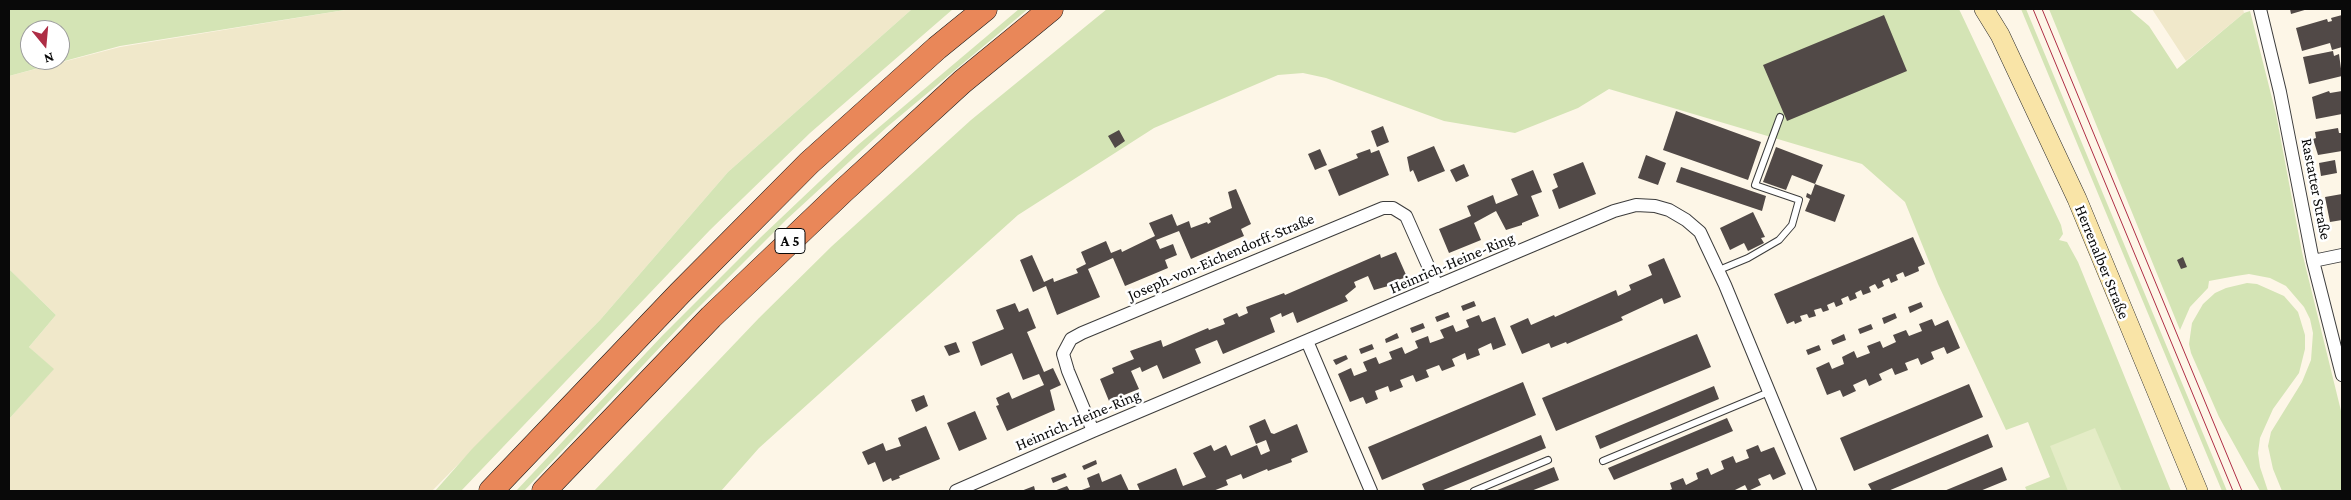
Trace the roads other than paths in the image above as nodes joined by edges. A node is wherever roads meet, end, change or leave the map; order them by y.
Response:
1 (985, 9) edge
2 (1051, 9) edge
3 (1984, 9) edge
4 (1993, 9) edge
5 (2260, 9) edge
6 (2000, 35) junction
7 (1780, 116) dead end
8 (2342, 255) edge
9 (2313, 261) junction
10 (1719, 270) junction
11 (1437, 286) junction
12 (1307, 341) junction
13 (2342, 375) edge
14 (1769, 392) junction
15 (1093, 431) junction
16 (1548, 460) dead end
17 (1603, 461) dead end
18 (491, 491) edge
19 (544, 491) edge
20 (956, 491) edge
21 (1371, 491) edge
22 (1474, 491) edge
23 (1810, 491) edge
24 (2198, 491) edge

1 - 18 highway, A 5
2 - 19 highway, A 5
3 - 6 main road, Herrenalber Straße
4 - 6 main road, Herrenalber Straße
5 - 9 street, Rastatter Straße
6 - 24 main road, Herrenalber Straße
7 - 10 lane
8 - 9 street
9 - 13 street, Rastatter Straße
10 - 11 street, Heinrich-Heine-Ring
10 - 14 street, Heinrich-Heine-Ring
11 - 12 street, Heinrich-Heine-Ring
11 - 15 street, Joseph-von-Eichendorff-Straße
12 - 15 street, Heinrich-Heine-Ring
12 - 21 street
14 - 17 lane
14 - 23 street, Heinrich-Heine-Ring
15 - 20 street, Heinrich-Heine-Ring
16 - 22 lane

